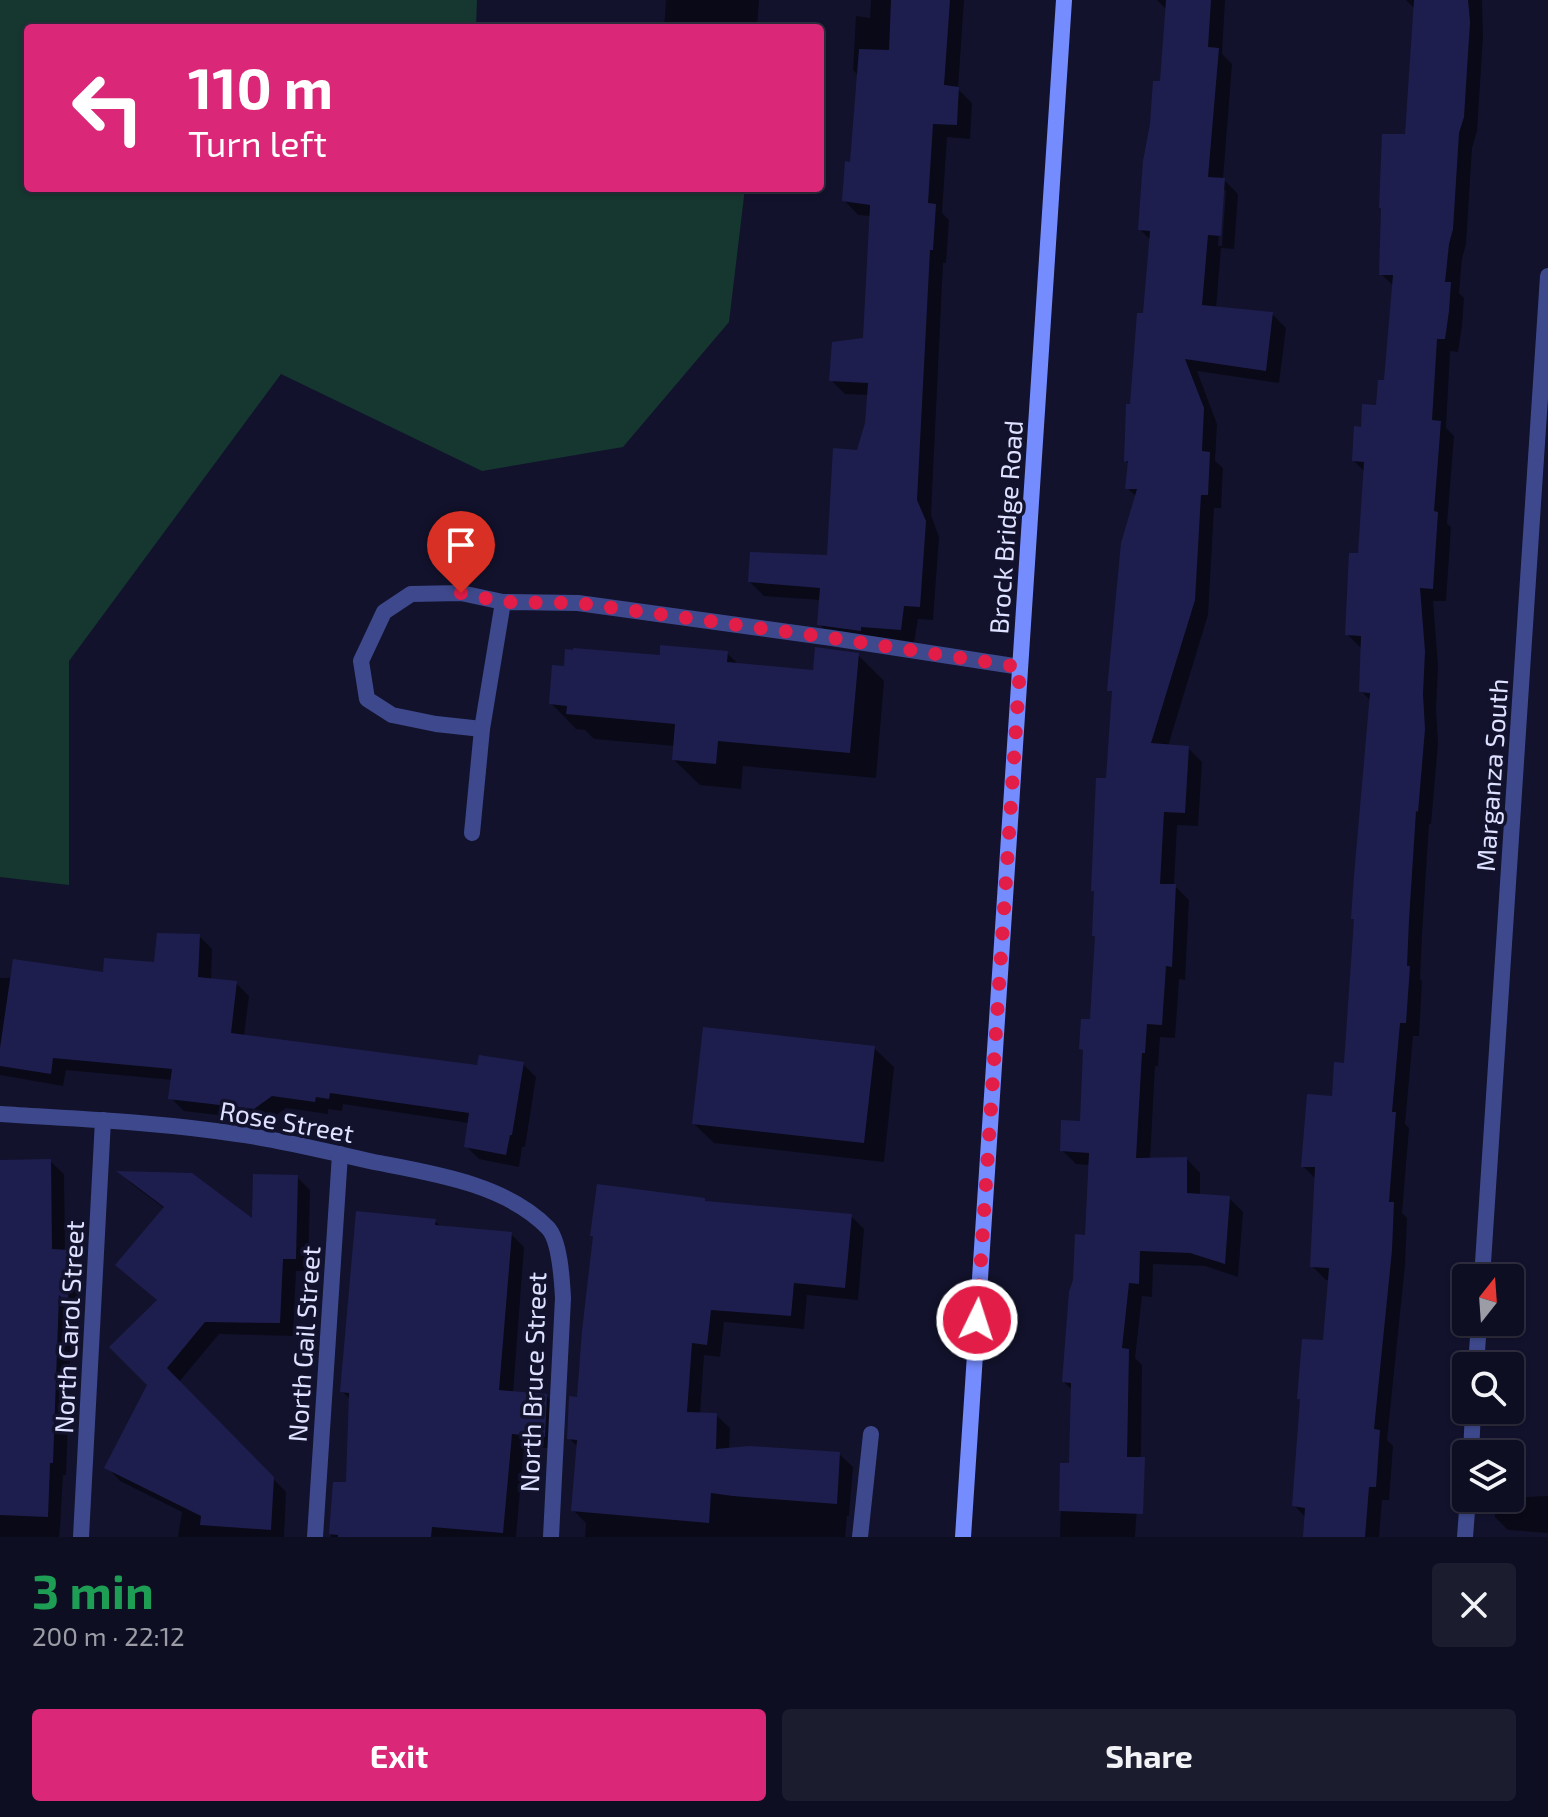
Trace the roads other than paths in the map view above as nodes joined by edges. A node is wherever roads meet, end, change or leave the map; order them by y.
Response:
1 (1064, 0) edge
2 (1548, 276) edge
3 (503, 602) junction
4 (1020, 667) junction
5 (482, 729) junction
6 (472, 833) dead end
7 (0, 1114) edge
8 (103, 1120) junction
9 (340, 1154) junction
10 (550, 1230) joint
11 (1483, 1264) edge
12 (871, 1434) dead end
13 (1467, 1512) edge
14 (81, 1537) edge
15 (315, 1537) edge
16 (551, 1537) edge
17 (860, 1537) edge
18 (963, 1537) edge
19 (1465, 1537) edge

1 - 4 street, Brock Bridge Road
2 - 11 street, Marganza South
3 - 4 street
3 - 5 street
3 - 5 street
4 - 18 street, Brock Bridge Road
5 - 6 street
7 - 8 street, Rose Street
8 - 9 street, Rose Street
8 - 14 street, North Carol Street
9 - 10 street, Rose Street
9 - 15 street, North Gail Street
10 - 16 street, North Bruce Street
12 - 17 street
13 - 19 street

